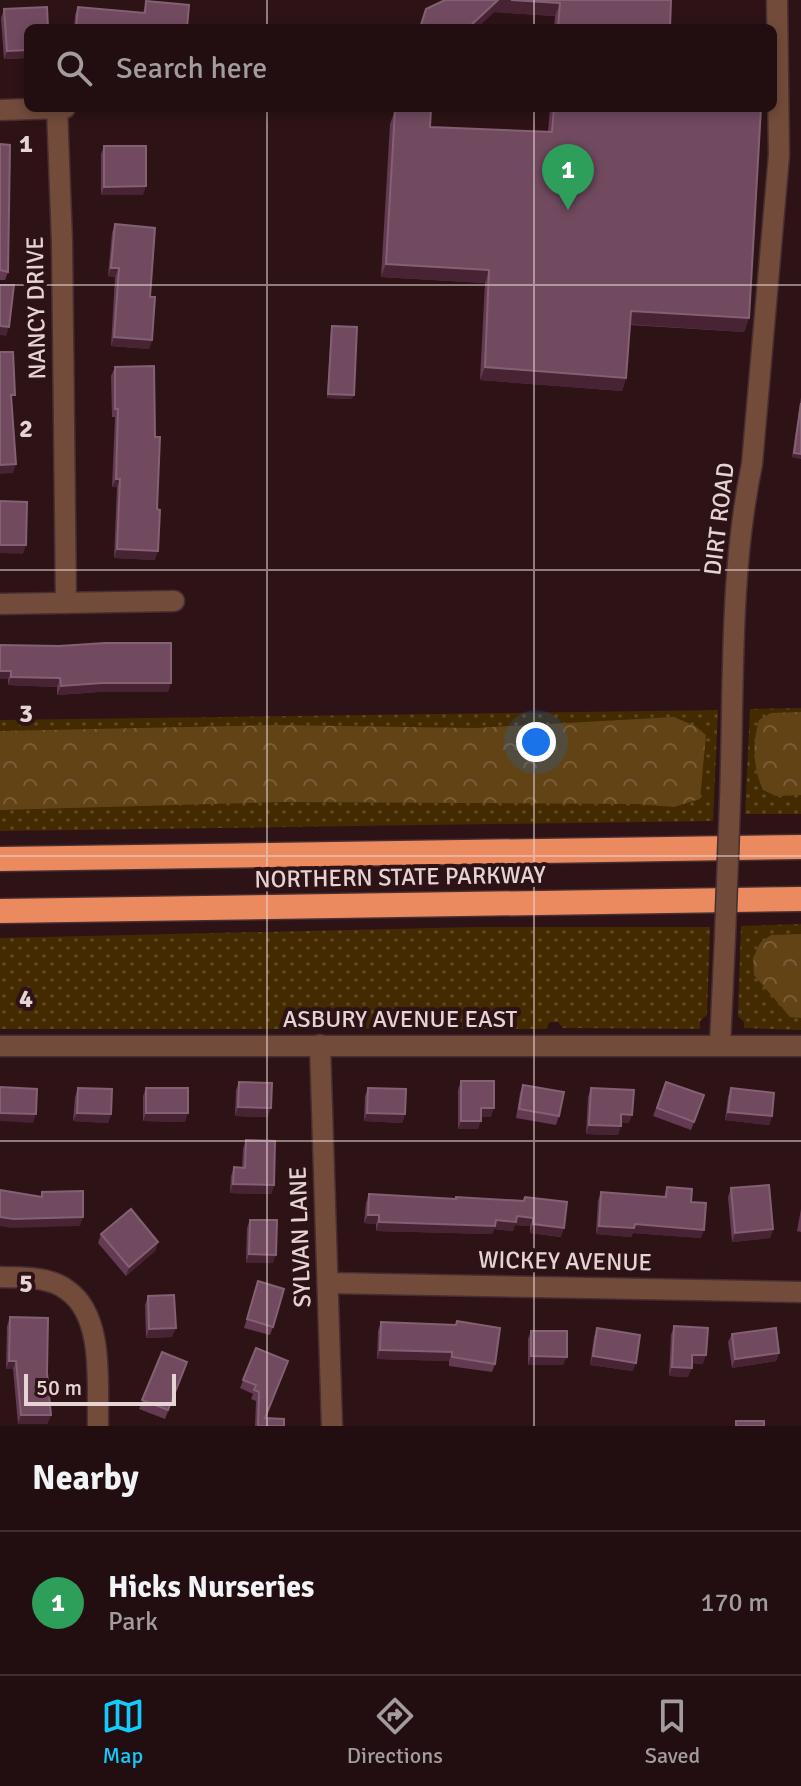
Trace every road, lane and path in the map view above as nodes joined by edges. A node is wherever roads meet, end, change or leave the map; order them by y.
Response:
1 (777, 0) edge
2 (24, 109) edge
3 (0, 110) edge
4 (57, 112) edge
5 (174, 601) dead end
6 (66, 603) junction
7 (0, 604) edge
8 (801, 847) edge
9 (0, 859) edge
10 (801, 899) edge
11 (0, 911) edge
12 (320, 1045) junction
13 (720, 1045) junction
14 (0, 1046) edge
15 (801, 1046) edge
16 (0, 1277) edge
17 (328, 1283) junction
18 (801, 1292) edge
19 (98, 1426) edge
20 (332, 1426) edge

1 - 13 street, DIRT ROAD, bridge
2 - 3 street
4 - 6 street, NANCY DRIVE
5 - 6 street
6 - 7 street
8 - 9 highway, NORTHERN STATE PARKWAY
10 - 11 highway, NORTHERN STATE PARKWAY
12 - 13 street, ASBURY AVENUE EAST
12 - 14 street, ASBURY AVENUE EAST
12 - 17 street, SYLVAN LANE
13 - 15 street, ASBURY AVENUE EAST
16 - 19 street
17 - 18 street, WICKEY AVENUE
17 - 20 street, SYLVAN LANE

